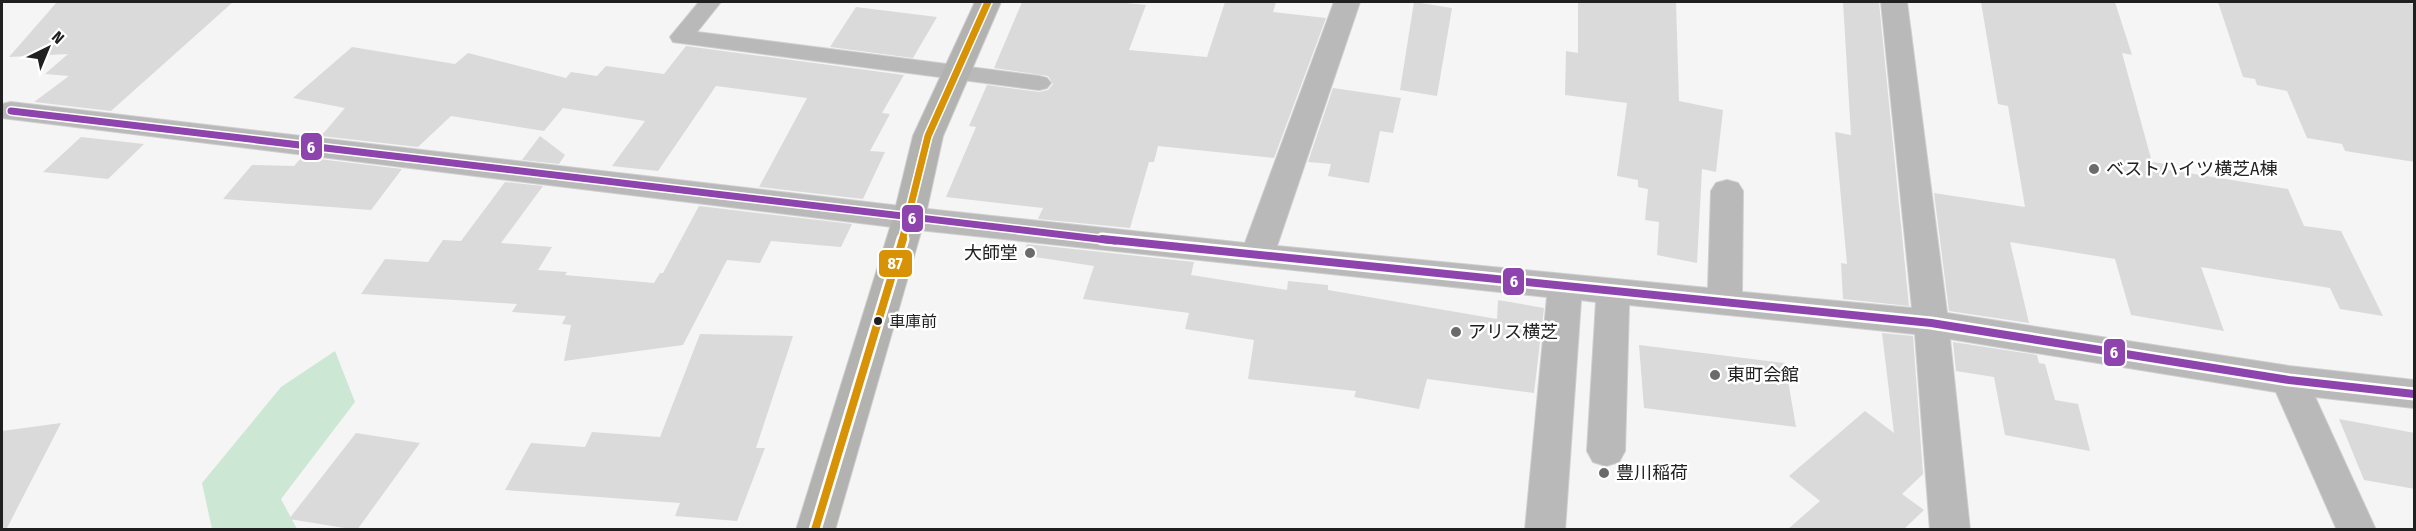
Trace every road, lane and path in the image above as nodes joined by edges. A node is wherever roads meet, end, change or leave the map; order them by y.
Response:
1 (710, 2) edge
2 (988, 2) edge
3 (1347, 2) edge
4 (1894, 2) edge
5 (956, 74) junction
6 (1039, 84) dead end
7 (5, 109) edge
8 (1727, 191) dead end
9 (909, 218) junction
10 (1257, 256) junction
11 (1565, 286) junction
12 (1613, 291) junction
13 (1725, 302) junction
14 (1931, 323) junction
15 (2289, 380) junction
16 (2415, 394) edge
17 (1606, 451) dead end
18 (815, 530) edge
19 (1545, 530) edge
20 (1950, 530) edge
21 (2357, 530) edge

1 - 5 lane
2 - 5 main road
3 - 10 street
4 - 14 street
5 - 6 lane
5 - 9 main road
7 - 9 street
8 - 13 street
9 - 10 street
9 - 18 main road
10 - 11 street
11 - 12 street
11 - 19 street
12 - 13 street
12 - 17 street
13 - 14 street
14 - 15 street
14 - 20 street
15 - 16 street
15 - 21 street

